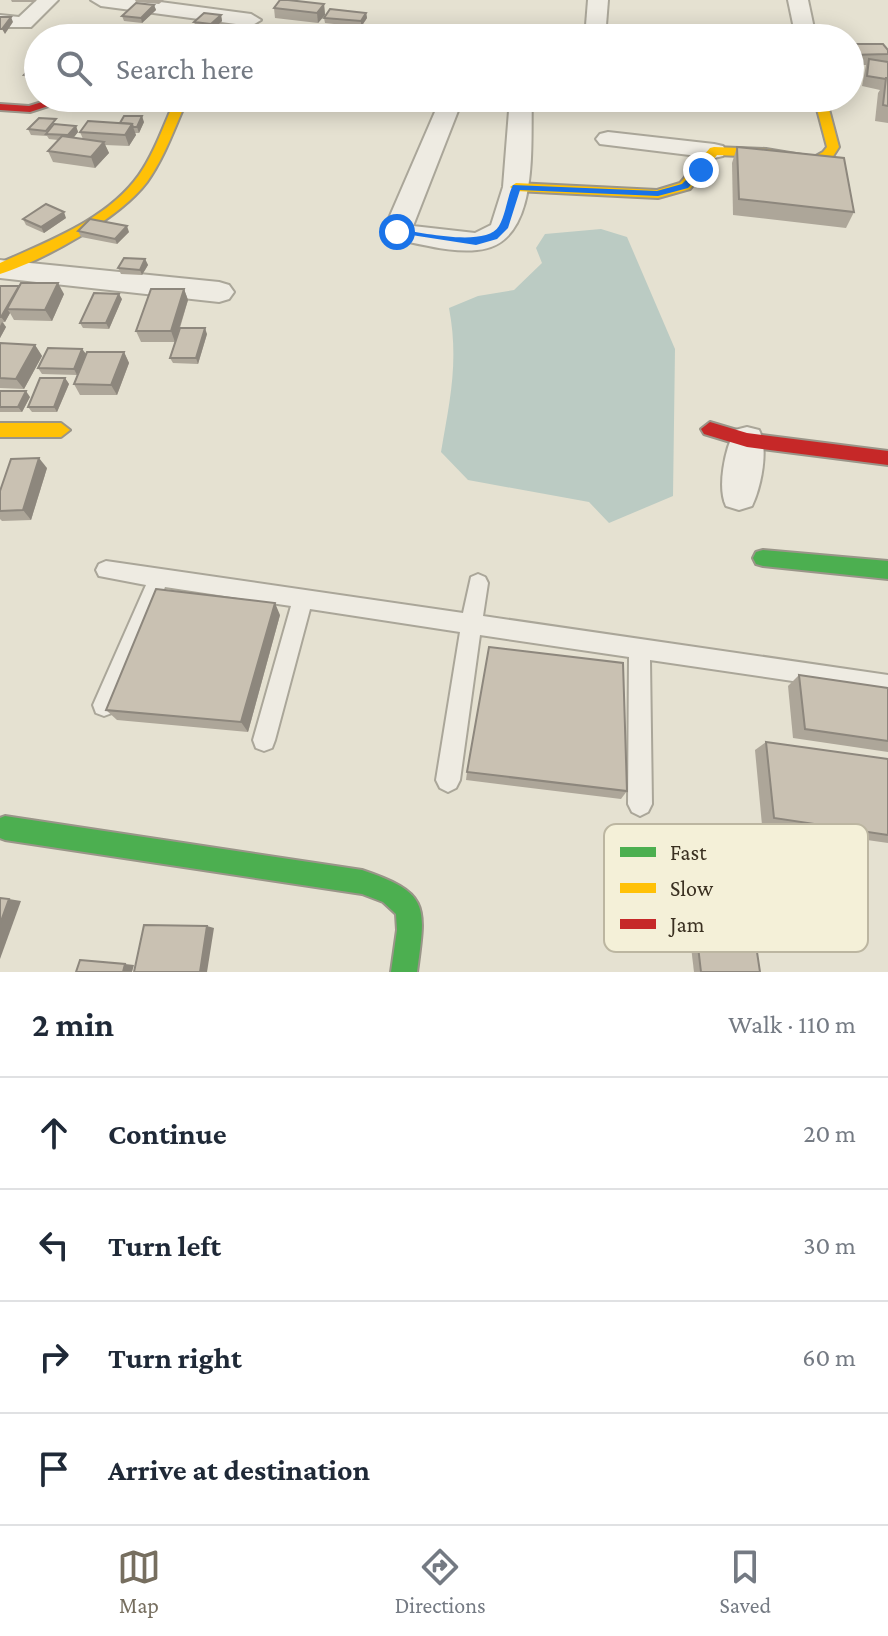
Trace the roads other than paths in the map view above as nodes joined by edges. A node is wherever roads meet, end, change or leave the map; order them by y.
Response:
1 (48, 0) edge
2 (101, 0) edge
3 (267, 0) edge
4 (598, 0) edge
5 (798, 0) edge
6 (171, 4) edge
7 (251, 20) junction
8 (0, 21) edge
9 (247, 24) edge
10 (596, 24) edge
11 (803, 24) edge
12 (0, 107) edge
13 (24, 109) edge
14 (175, 112) edge
15 (446, 112) edge
16 (520, 112) edge
17 (824, 112) edge
18 (608, 139) dead end
19 (714, 151) junction
20 (516, 187) junction
21 (0, 269) edge
22 (219, 292) dead end
23 (710, 429) dead end
24 (0, 430) edge
25 (61, 430) dead end
26 (747, 440) junction
27 (888, 458) edge
28 (739, 495) dead end
29 (763, 558) dead end
30 (106, 570) dead end
31 (888, 570) edge
32 (159, 578) junction
33 (478, 583) dead end
34 (303, 599) junction
35 (469, 624) junction
36 (639, 649) junction
37 (888, 685) edge
38 (104, 705) edge
39 (264, 740) dead end
40 (448, 780) dead end
41 (640, 804) dead end
42 (5, 828) dead end
43 (404, 972) edge

1 - 8 street
2 - 6 street
3 - 7 street
4 - 10 street
5 - 11 street
6 - 7 street
7 - 9 street
12 - 13 street
14 - 21 street
15 - 20 street
16 - 20 street
17 - 19 street
18 - 19 street
19 - 20 street
21 - 22 street
23 - 26 street
24 - 25 street
26 - 27 street
26 - 28 street
29 - 31 street
30 - 32 lane
32 - 34 lane
32 - 38 lane
33 - 35 lane
34 - 35 lane
34 - 39 lane
35 - 36 lane
35 - 40 lane
36 - 37 lane
36 - 41 lane
42 - 43 street

